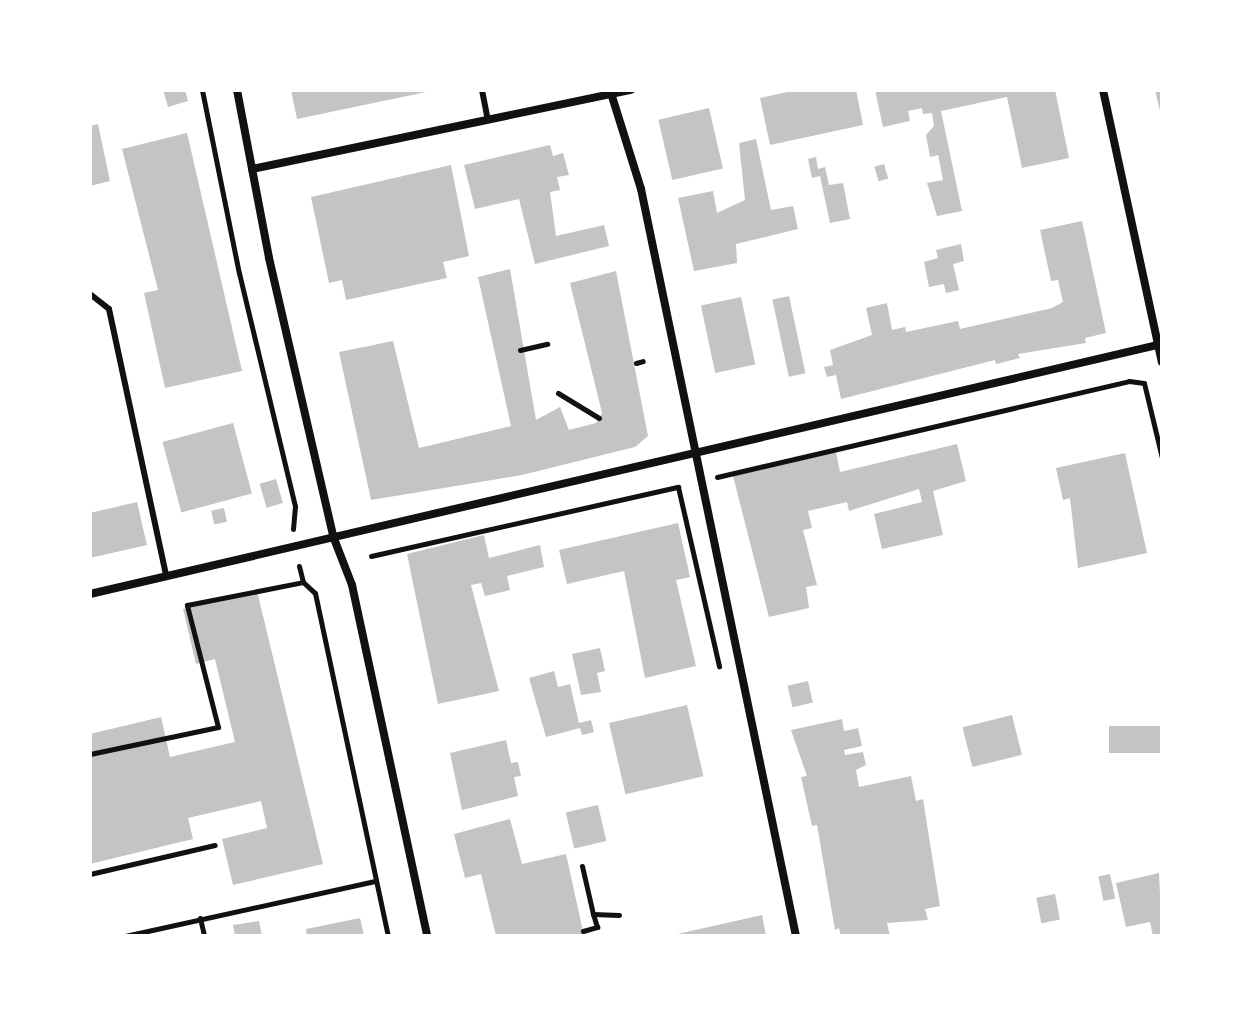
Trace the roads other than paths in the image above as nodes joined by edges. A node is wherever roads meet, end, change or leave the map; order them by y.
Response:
1 (237, 90) edge
2 (482, 90) edge
3 (631, 90) edge
4 (1103, 90) edge
5 (611, 92) edge
6 (488, 120) junction
7 (252, 169) junction
8 (90, 294) edge
9 (1160, 345) edge
10 (1162, 362) edge
11 (698, 452) junction
12 (333, 536) junction
13 (166, 575) junction
14 (90, 594) edge
15 (427, 936) edge
16 (796, 936) edge

1 - 7 street
2 - 6 lane
3 - 5 street
4 - 9 street
5 - 6 street
5 - 11 street
6 - 7 street
7 - 12 street
8 - 13 lane
9 - 10 street
9 - 11 street
11 - 12 street
11 - 16 street
12 - 13 street
12 - 15 street
13 - 14 street

